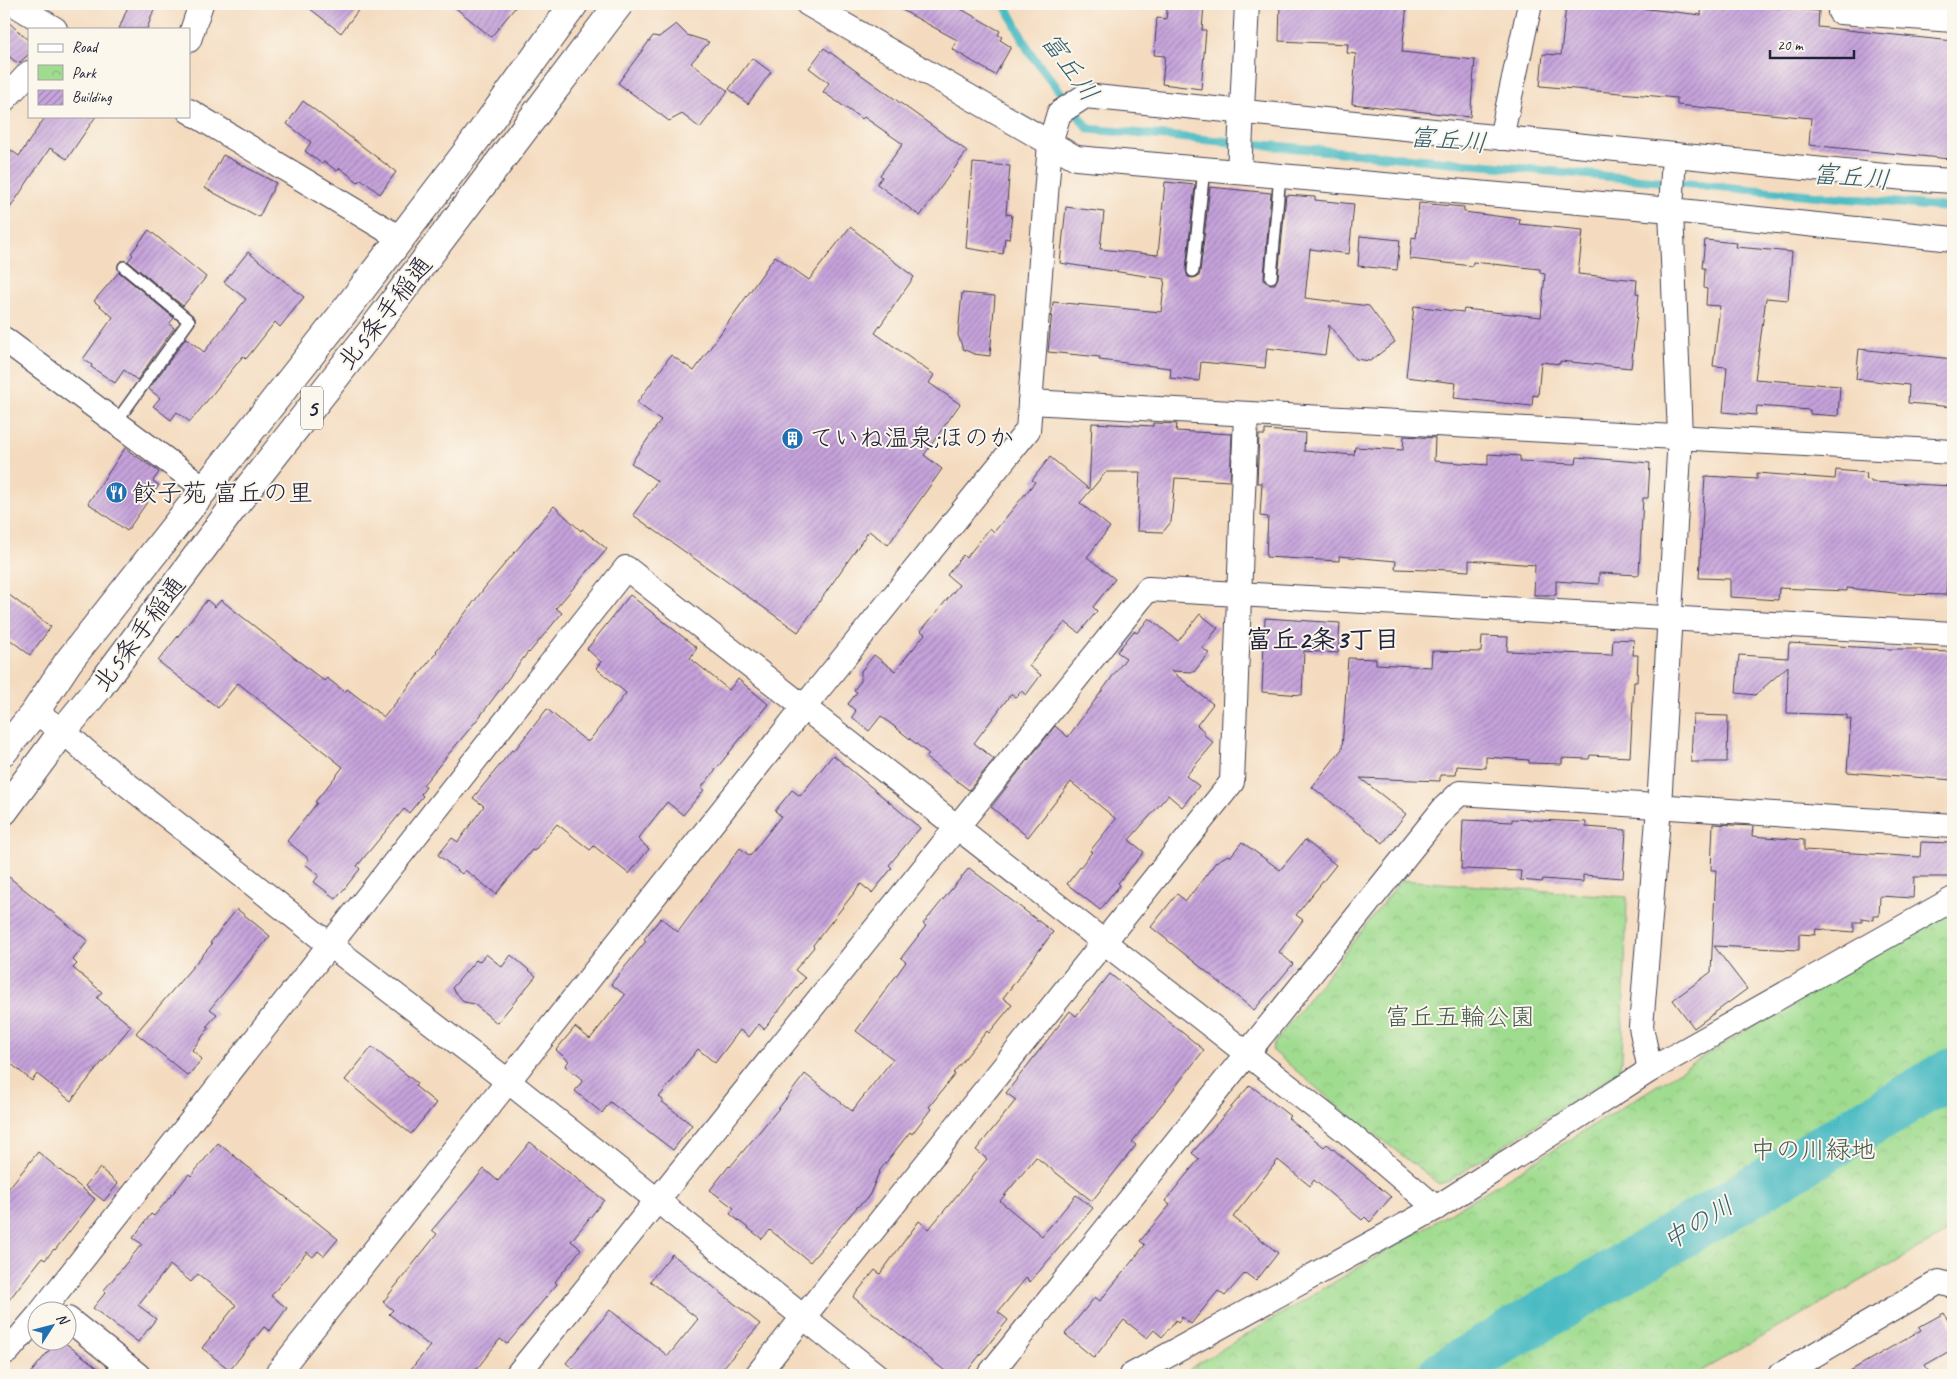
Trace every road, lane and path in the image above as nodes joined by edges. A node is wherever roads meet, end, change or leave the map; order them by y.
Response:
1 (14, 4) edge
2 (201, 4) edge
3 (574, 4) edge
4 (619, 4) edge
5 (808, 4) edge
6 (1247, 4) edge
7 (1530, 4) edge
8 (1840, 4) edge
9 (1953, 20) edge
10 (53, 28) edge
11 (190, 37) edge
12 (28, 74) edge
13 (4, 100) edge
14 (190, 111) edge
15 (1241, 120) junction
16 (1501, 138) junction
17 (1050, 143) junction
18 (1674, 161) junction
19 (1239, 166) junction
20 (1204, 169) junction
21 (1280, 175) junction
22 (1953, 181) edge
23 (1672, 205) junction
24 (400, 238) junction
25 (1953, 239) edge
26 (124, 268) dead end
27 (1193, 272) dead end
28 (1271, 277) dead end
29 (4, 339) edge
30 (1030, 402) junction
31 (1246, 414) junction
32 (116, 422) junction
33 (1680, 436) junction
34 (1953, 452) edge
35 (204, 488) junction
36 (1238, 594) junction
37 (1670, 619) junction
38 (1953, 634) edge
39 (804, 707) junction
40 (35, 712) junction
41 (64, 731) junction
42 (4, 751) edge
43 (1659, 807) junction
44 (4, 811) edge
45 (1953, 826) edge
46 (956, 827) junction
47 (1953, 899) edge
48 (1104, 943) junction
49 (330, 945) junction
50 (1246, 1054) junction
51 (1650, 1070) junction
52 (509, 1082) junction
53 (658, 1200) junction
54 (1436, 1208) junction
55 (1953, 1286) edge
56 (53, 1302) edge
57 (804, 1317) junction
58 (78, 1327) edge
59 (28, 1329) edge
60 (8, 1350) dead end
61 (138, 1375) edge
62 (276, 1375) edge
63 (517, 1375) edge
64 (757, 1375) edge
65 (876, 1375) edge
66 (988, 1375) edge
67 (1132, 1375) edge
68 (1780, 1375) edge

1 - 10 street
2 - 11 street
3 - 24 highway, 北5条手稲通 / 5
4 - 41 highway, 北5条手稲通 / 5
5 - 17 street
6 - 15 street
7 - 16 street
8 - 9 street
12 - 13 street
14 - 24 street
15 - 16 street
15 - 17 street
15 - 19 street
16 - 18 street
17 - 20 street
17 - 30 street
18 - 22 street
18 - 23 street
19 - 20 street
19 - 21 street
20 - 27 lane
21 - 23 street
21 - 28 lane
23 - 25 street
23 - 33 street
24 - 35 highway, 北5条手稲通 / 5
26 - 32 lane
29 - 32 street
30 - 31 street
30 - 39 street
31 - 33 street
31 - 36 street
32 - 35 street
33 - 34 street
33 - 37 street
35 - 40 highway, 北5条手稲通 / 5
36 - 37 street
36 - 46 street
36 - 48 street
37 - 38 street
37 - 43 street
39 - 46 street
39 - 49 street
39 - 52 street
40 - 41 street
40 - 42 highway, 北5条手稲通 / 5
41 - 44 highway, 北5条手稲通 / 5
41 - 49 street
43 - 45 street
43 - 50 street
43 - 51 street
46 - 48 street
46 - 53 street
47 - 51 street
48 - 50 street
48 - 57 street
49 - 52 street
49 - 56 street
50 - 54 street
50 - 66 street
51 - 54 street
52 - 53 street
52 - 62 street
53 - 57 street
53 - 63 street
54 - 67 street
55 - 68 street
57 - 64 street
57 - 65 street
58 - 61 street
59 - 60 street

